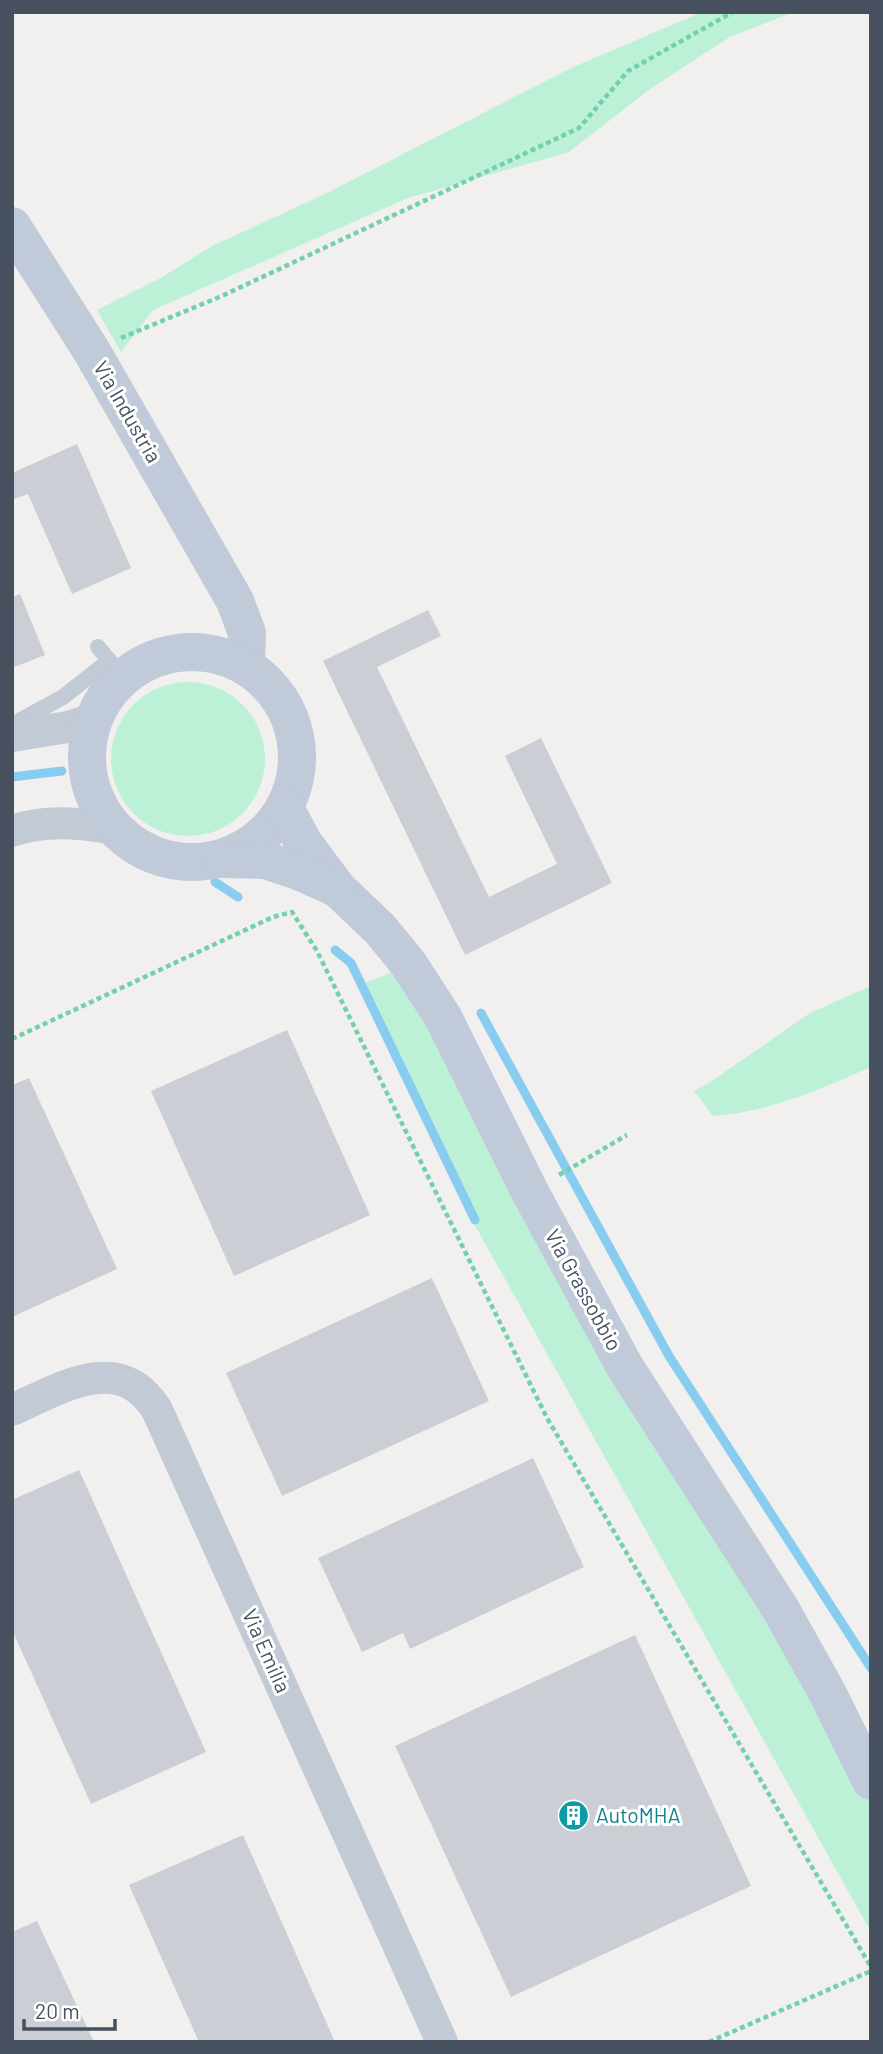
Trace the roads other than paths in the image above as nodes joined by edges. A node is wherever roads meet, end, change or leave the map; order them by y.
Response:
1 (12, 226) edge
2 (235, 601) junction
3 (98, 647) dead end
4 (169, 653) junction
5 (246, 666) junction
6 (116, 669) junction
7 (93, 719) junction
8 (12, 725) edge
9 (12, 736) edge
10 (285, 808) junction
11 (115, 828) junction
12 (12, 831) edge
13 (219, 859) junction
14 (338, 889) junction
15 (12, 1410) edge
16 (871, 1781) edge
17 (442, 2042) edge

1 - 2 street, Via Industria
2 - 4 street
2 - 5 street, Via Industria
3 - 6 lane
4 - 5 street
4 - 6 street
5 - 10 street
6 - 7 street
6 - 8 lane
7 - 9 street
7 - 11 street
10 - 13 street
10 - 14 street, Via Grassobbio
11 - 12 street
11 - 13 street
13 - 14 street
14 - 16 street, Via Grassobbio
15 - 17 street, Via Emilia

